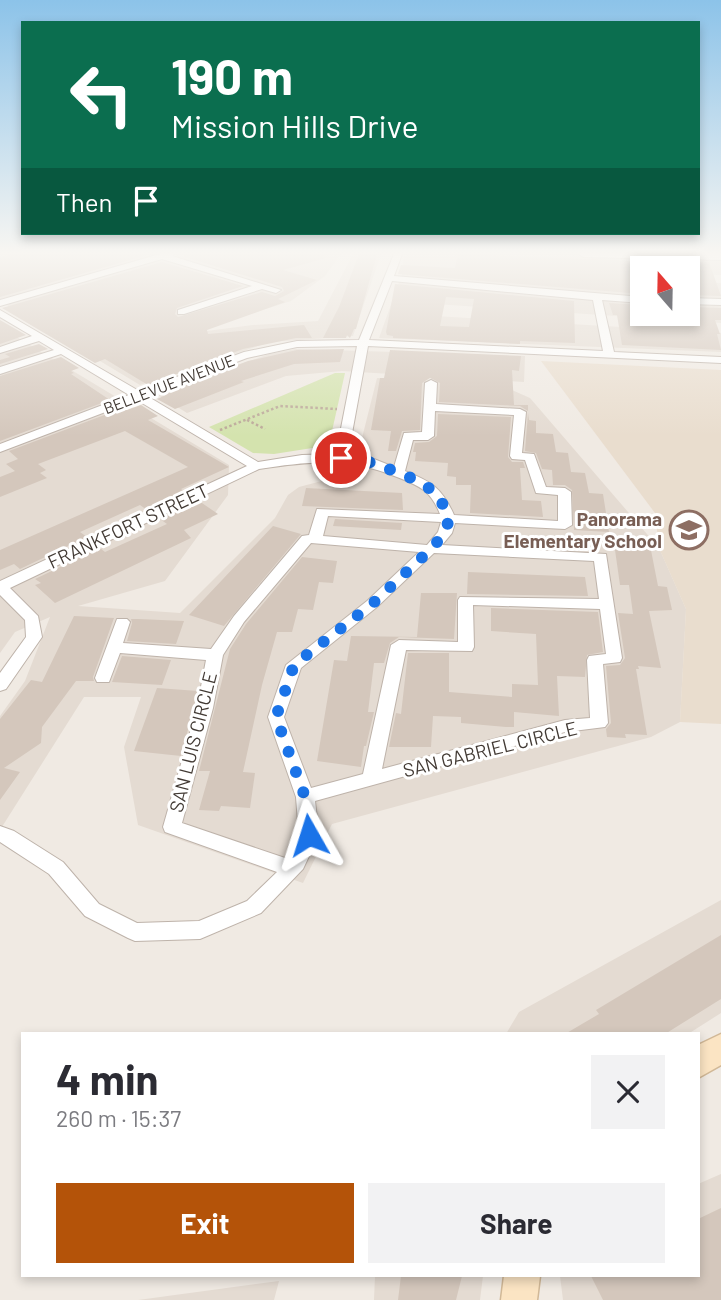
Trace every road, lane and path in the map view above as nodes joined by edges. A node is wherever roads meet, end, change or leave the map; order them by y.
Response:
1 (3, 315) edge
2 (375, 315) edge
3 (601, 315) edge
4 (40, 337) junction
5 (363, 344) junction
6 (0, 350) edge
7 (62, 350) junction
8 (609, 354) junction
9 (721, 360) edge
10 (0, 371) edge
11 (431, 383) dead end
12 (137, 396) junction
13 (430, 407) junction
14 (351, 410) junction
15 (247, 419) junction
16 (265, 429) dead end
17 (206, 436) junction
18 (0, 448) edge
19 (341, 458) junction
20 (256, 466) junction
21 (399, 471) junction
22 (449, 519) junction
23 (315, 540) junction
24 (431, 549) junction
25 (0, 587) edge
26 (605, 604) junction
27 (122, 622) dead end
28 (114, 647) junction
29 (215, 655) junction
30 (103, 678) dead end
31 (0, 685) edge
32 (370, 780) junction
33 (305, 797) junction
34 (0, 834) edge
35 (293, 869) junction
36 (721, 1048) edge
37 (700, 1062) edge
38 (522, 1277) edge
39 (519, 1300) edge

1 - 4 street
2 - 5 street
3 - 8 street
4 - 6 street
4 - 7 street
5 - 8 street, BELLEVUE AVENUE
5 - 12 street, BELLEVUE AVENUE
5 - 14 street
7 - 10 street
7 - 12 street
8 - 9 street, BELLEVUE AVENUE
11 - 13 street
12 - 17 street
12 - 18 street, BELLEVUE AVENUE
13 - 21 street
13 - 22 street
14 - 15 path
14 - 19 street
15 - 16 path
15 - 17 path
17 - 20 street
19 - 20 street, FRANKFORT STREET
19 - 21 street, FRANKFORT STREET
20 - 25 street, FRANKFORT STREET
21 - 22 street, FRANKFORT STREET
22 - 23 street
22 - 24 street
23 - 24 street
23 - 29 street, SAN LUIS CIRCLE
24 - 26 street, SAN GABRIEL CIRCLE
24 - 33 street
25 - 31 street
26 - 32 street, SAN GABRIEL CIRCLE
26 - 32 street, SAN GABRIEL CIRCLE
27 - 28 street
28 - 29 street, SAN LUIS CIRCLE
28 - 30 street
29 - 35 street, SAN LUIS CIRCLE
32 - 33 street, SAN GABRIEL CIRCLE
33 - 35 street
34 - 35 street
36 - 37 street
38 - 39 street

